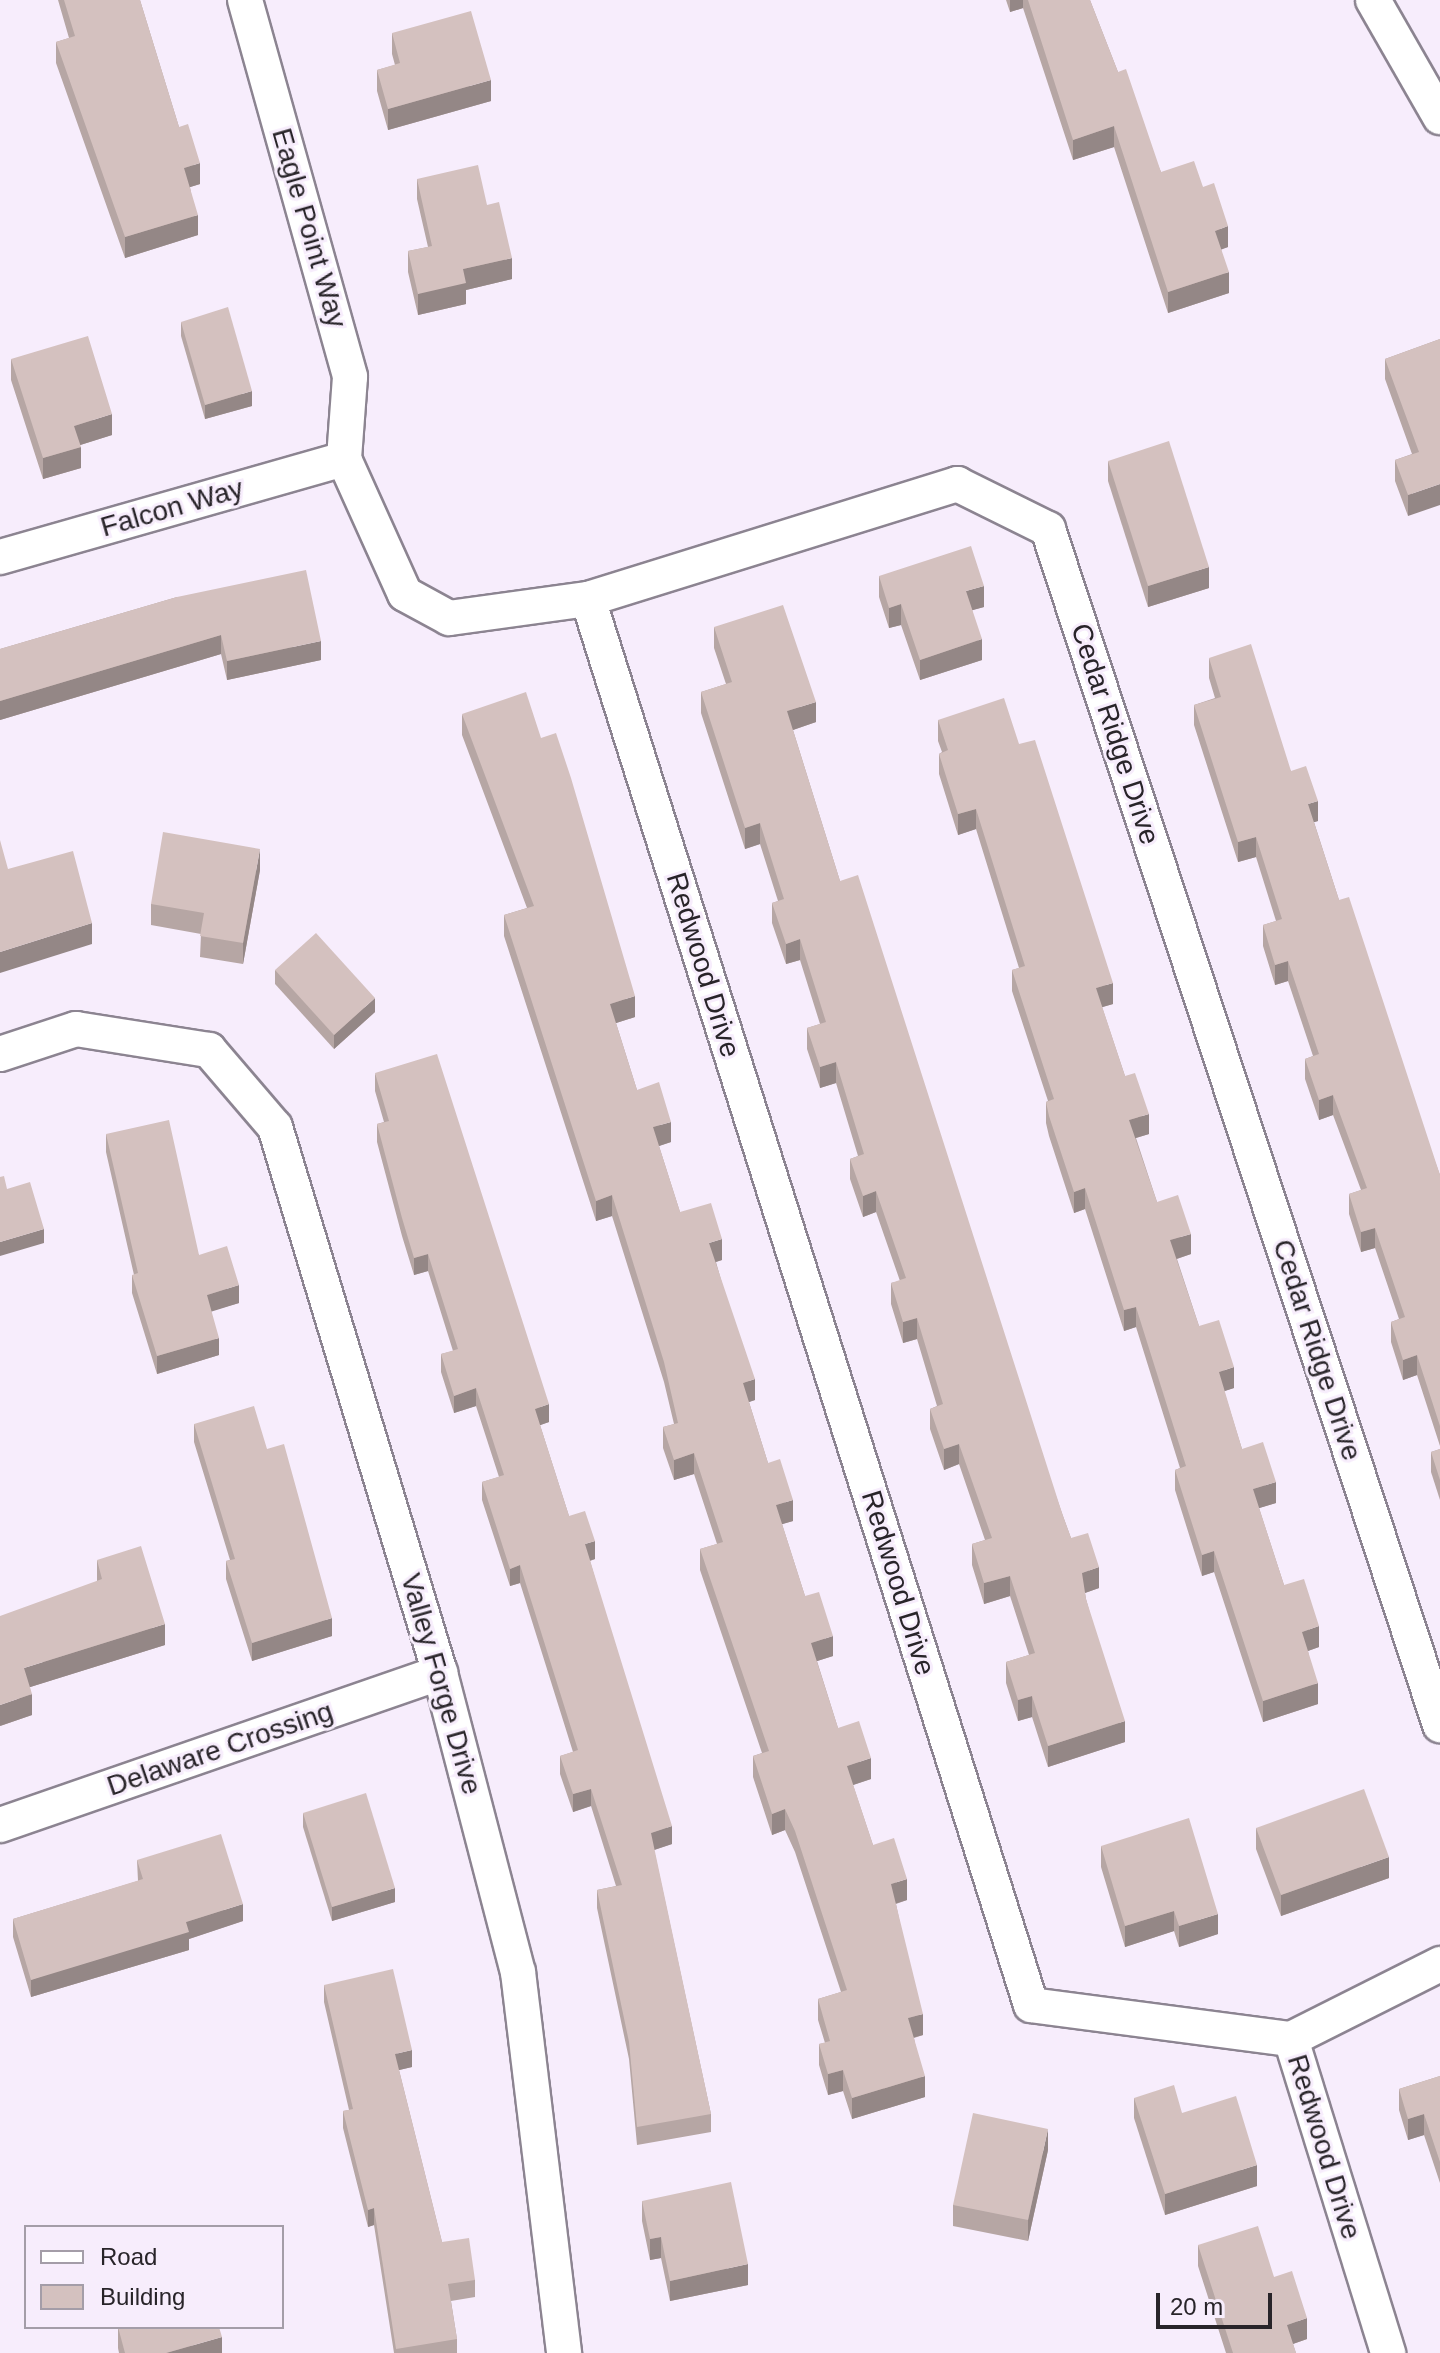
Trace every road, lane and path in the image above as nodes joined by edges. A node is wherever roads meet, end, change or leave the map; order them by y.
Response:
1 (245, 0) edge
2 (1373, 0) edge
3 (1440, 117) edge
4 (344, 459) junction
5 (0, 557) edge
6 (588, 599) junction
7 (0, 1054) edge
8 (440, 1673) junction
9 (1440, 1725) edge
10 (0, 1825) edge
11 (1440, 1964) edge
12 (1291, 2039) junction
13 (564, 2353) edge
14 (1388, 2353) edge

1 - 4 street, Eagle Point Way
2 - 3 street
4 - 5 street, Falcon Way
4 - 6 street, Cedar Ridge Drive
6 - 9 street, Cedar Ridge Drive
6 - 12 street, Redwood Drive
7 - 8 street, Valley Forge Drive
8 - 10 street, Delaware Crossing
8 - 13 street, Valley Forge Drive
11 - 12 street
12 - 14 street, Redwood Drive

